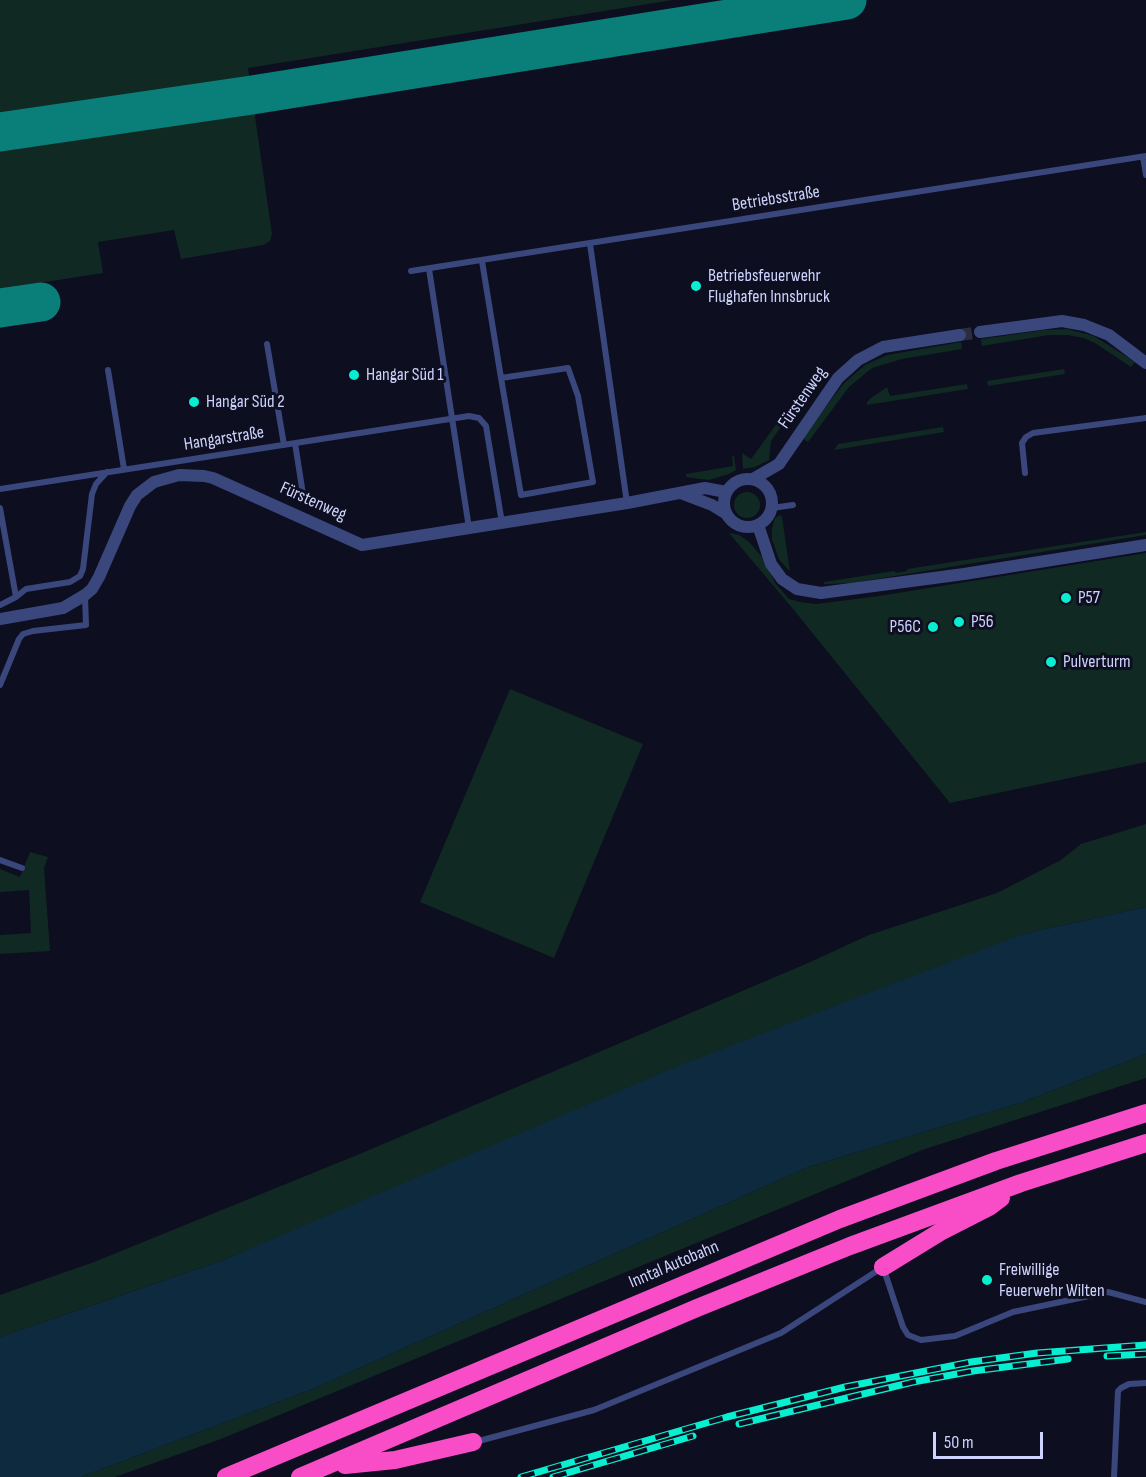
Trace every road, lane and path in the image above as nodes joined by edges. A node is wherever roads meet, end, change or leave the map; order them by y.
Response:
1 (1145, 157) edge
2 (1146, 175) edge
3 (590, 244) junction
4 (482, 261) junction
5 (429, 269) junction
6 (411, 271) dead end
7 (980, 332) tunnel mouth
8 (960, 335) tunnel mouth
9 (267, 344) dead end
10 (1146, 363) edge
11 (108, 370) dead end
12 (501, 378) junction
13 (452, 417) junction
14 (1146, 418) edge
15 (295, 443) junction
16 (284, 445) junction
17 (124, 469) junction
18 (107, 472) junction
19 (1025, 473) dead end
20 (753, 479) junction
21 (0, 489) edge
22 (726, 492) junction
23 (681, 494) junction
24 (304, 501) dead end
25 (627, 503) junction
26 (793, 505) dead end
27 (0, 508) edge
28 (772, 508) junction
29 (725, 513) junction
30 (502, 523) junction
31 (758, 525) junction
32 (469, 528) junction
33 (1146, 545) edge
34 (85, 595) junction
35 (16, 597) junction
36 (0, 605) edge
37 (0, 619) edge
38 (0, 686) edge
39 (0, 860) edge
40 (22, 868) dead end
41 (1146, 1113) edge
42 (1146, 1143) edge
43 (1021, 1183) junction
44 (883, 1267) junction
45 (1146, 1302) edge
46 (1146, 1383) edge
47 (473, 1442) joint
48 (325, 1467) junction
49 (226, 1477) edge
50 (300, 1477) edge
51 (1114, 1477) edge

1 - 2 lane
1 - 3 lane, Betriebsstraße
3 - 4 lane, Betriebsstraße
3 - 25 lane
4 - 5 lane, Betriebsstraße
4 - 12 lane
5 - 6 lane, Betriebsstraße
5 - 13 lane
7 - 10 street
8 - 20 street, Fürstenweg
9 - 16 lane
11 - 17 lane
12 - 12 lane
13 - 15 lane, Hangarstraße
13 - 30 lane, Hangarstraße
13 - 32 lane
14 - 19 lane
15 - 16 lane, Hangarstraße
15 - 24 lane
16 - 17 lane, Hangarstraße
17 - 18 lane, Hangarstraße
18 - 21 lane, Hangarstraße
18 - 35 lane
20 - 22 street
20 - 28 street
22 - 23 street, Fürstenweg
22 - 29 street
23 - 25 street, Fürstenweg
23 - 29 street, Fürstenweg
25 - 30 street, Fürstenweg
26 - 28 lane
27 - 35 lane
28 - 31 street
29 - 31 street
30 - 32 street, Fürstenweg
31 - 33 street
32 - 34 street, Fürstenweg
34 - 37 street, Fürstenweg
34 - 38 lane
35 - 36 lane
39 - 40 lane
41 - 49 highway, Inntal Autobahn
42 - 43 highway
43 - 44 highway
43 - 48 highway
44 - 45 lane
44 - 47 lane
46 - 51 lane
47 - 48 highway
48 - 50 highway

